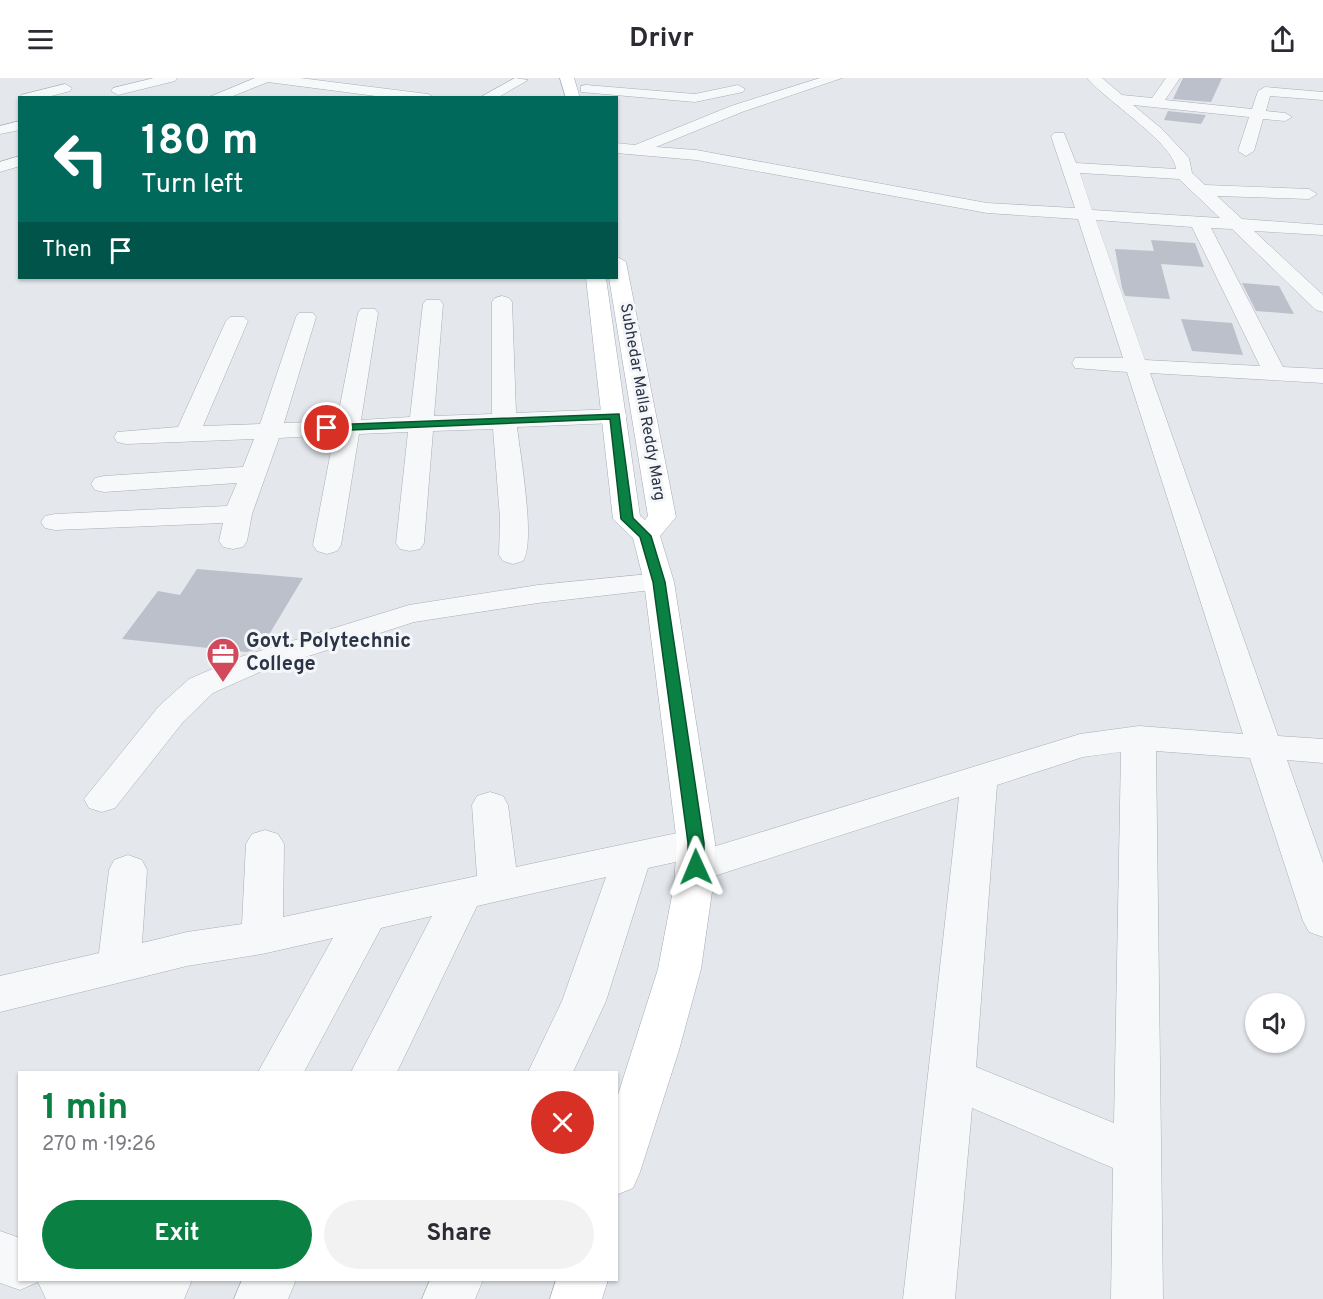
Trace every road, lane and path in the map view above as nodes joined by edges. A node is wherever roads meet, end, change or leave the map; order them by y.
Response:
1 (170, 78) edge
2 (268, 78) edge
3 (375, 78) edge
4 (567, 78) edge
5 (835, 78) edge
6 (1095, 78) edge
7 (1173, 78) edge
8 (521, 80) dead end
9 (652, 80) dead end
10 (311, 83) junction
11 (586, 86) edge
12 (747, 87) dead end
13 (64, 88) dead end
14 (352, 88) junction
15 (118, 91) dead end
16 (291, 93) dead end
17 (377, 95) edge
18 (34, 96) edge
19 (219, 96) edge
20 (394, 96) edge
21 (490, 96) edge
22 (572, 96) edge
23 (1323, 96) edge
24 (1121, 99) junction
25 (1156, 103) junction
26 (1256, 114) junction
27 (1285, 117) dead end
28 (0, 118) edge
29 (18, 123) edge
30 (18, 125) edge
31 (0, 130) edge
32 (1059, 136) dead end
33 (618, 148) edge
34 (640, 149) junction
35 (1246, 151) dead end
36 (18, 162) edge
37 (0, 167) edge
38 (1070, 168) junction
39 (1184, 174) junction
40 (1201, 190) junction
41 (1309, 194) dead end
42 (1086, 216) junction
43 (1199, 222) junction
44 (1237, 224) junction
45 (1323, 230) edge
46 (1289, 271) junction
47 (1312, 272) dead end
48 (618, 273) edge
49 (596, 279) edge
50 (502, 302) dead end
51 (433, 304) dead end
52 (1323, 306) edge
53 (368, 313) dead end
54 (306, 317) dead end
55 (237, 321) dead end
56 (1083, 363) dead end
57 (1137, 366) junction
58 (1275, 373) junction
59 (1323, 376) edge
60 (615, 416) junction
61 (504, 420) junction
62 (422, 424) junction
63 (346, 427) junction
64 (270, 430) junction
65 (187, 434) junction
66 (126, 437) dead end
67 (254, 474) junction
68 (104, 484) dead end
69 (55, 522) dead end
70 (646, 536) junction
71 (410, 543) dead end
72 (327, 545) dead end
73 (513, 555) dead end
74 (659, 582) junction
75 (1138, 738) junction
76 (1263, 746) junction
77 (1323, 751) edge
78 (979, 778) junction
79 (102, 799) dead end
80 (490, 805) dead end
81 (265, 844) dead end
82 (696, 855) junction
83 (633, 856) junction
84 (128, 870) dead end
85 (481, 890) junction
86 (368, 914) junction
87 (1323, 921) edge
88 (262, 938) junction
89 (119, 965) junction
90 (0, 994) edge
91 (282, 1071) edge
92 (375, 1071) edge
93 (551, 1071) edge
94 (952, 1078) junction
95 (1137, 1155) junction
96 (618, 1166) edge
97 (0, 1257) edge
98 (18, 1263) edge
99 (66, 1281) edge
100 (165, 1281) edge
101 (269, 1281) edge
102 (457, 1281) edge
103 (582, 1281) edge
104 (117, 1299) edge
105 (155, 1299) edge
106 (260, 1299) edge
107 (448, 1299) edge
108 (576, 1299) edge
109 (929, 1299) edge
110 (1137, 1299) edge

1 - 15 street
2 - 10 street
2 - 19 street
3 - 14 street
4 - 22 main road
5 - 34 street
6 - 24 street
7 - 25 street
8 - 21 street
9 - 11 street
10 - 14 street
10 - 16 street
11 - 12 street
13 - 18 street
14 - 17 street
17 - 20 street
23 - 26 street
24 - 25 street
24 - 39 street
25 - 26 street
26 - 27 street
26 - 35 street
28 - 29 street
30 - 31 street
32 - 38 street
33 - 34 street
34 - 42 street
36 - 37 street
38 - 39 street
38 - 42 street
39 - 40 street
40 - 41 street
40 - 44 street
42 - 43 street
42 - 57 street
43 - 44 street
43 - 58 street
44 - 45 street
44 - 46 street
46 - 47 street
46 - 52 street
48 - 70 main road, Subhedar Malla Reddy Marg
49 - 60 main road, Subhedar Malla Reddy Marg
50 - 61 street
51 - 62 street
53 - 63 street
54 - 64 street
55 - 65 street
56 - 57 street
57 - 58 street
57 - 76 street
58 - 59 street
60 - 61 street
60 - 70 main road, Subhedar Malla Reddy Marg
61 - 62 street
61 - 73 street
62 - 63 street
62 - 71 street
63 - 64 street
63 - 72 street
64 - 65 street
64 - 67 street
65 - 66 street
67 - 68 street
67 - 69 street
70 - 74 main road, Subhedar Malla Reddy Marg
74 - 79 street
74 - 82 main road, Subhedar Malla Reddy Marg
75 - 76 street
75 - 78 street
75 - 95 street
76 - 77 street
76 - 87 street
78 - 82 street
78 - 94 street
80 - 85 street
81 - 88 street
82 - 83 street
82 - 96 main road, Subhedar Malla Reddy Marg
83 - 85 street
83 - 93 street
84 - 89 street
85 - 86 street
85 - 92 street
86 - 88 street
86 - 91 street
88 - 89 street
89 - 90 street
94 - 95 street
94 - 109 street
95 - 110 street
97 - 98 street
99 - 104 street
100 - 105 street
101 - 106 street
102 - 107 street
103 - 108 main road

